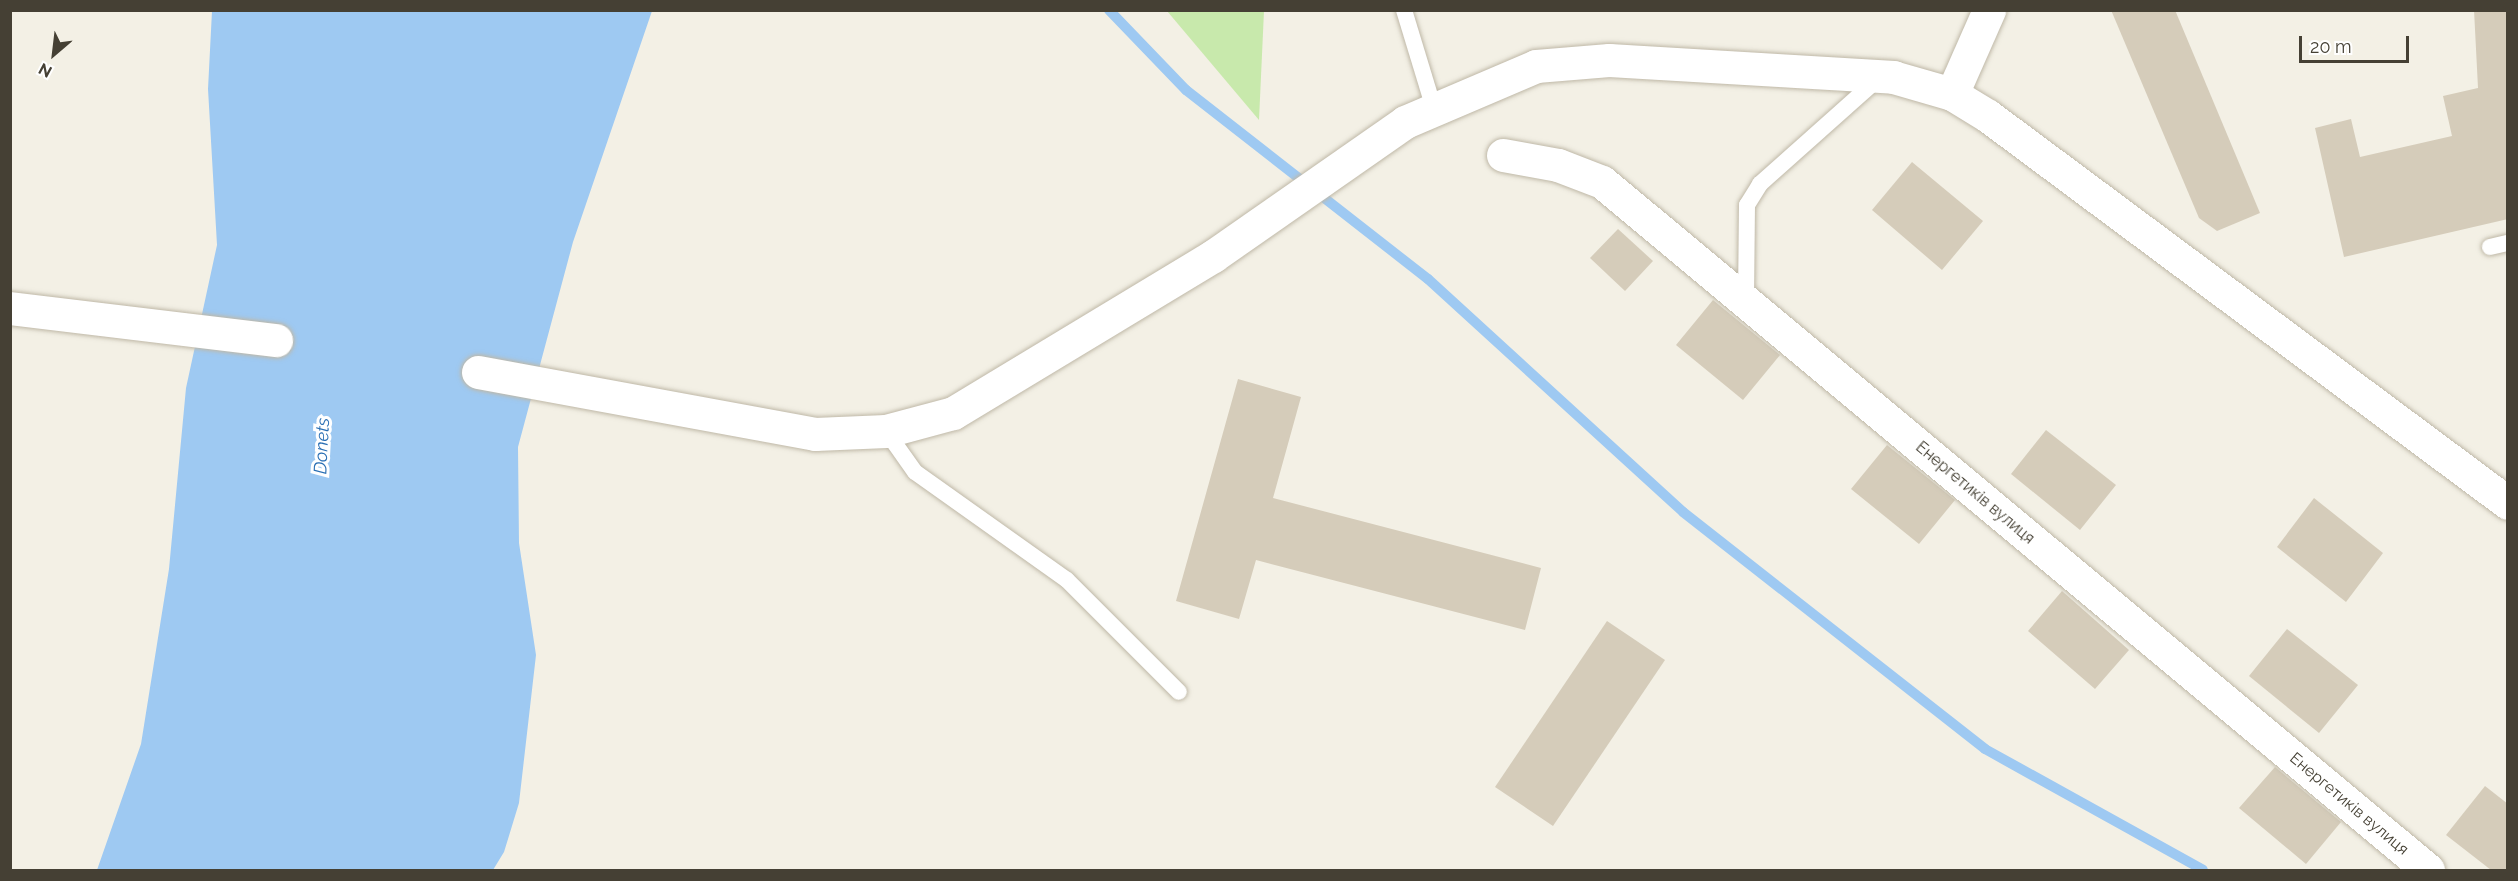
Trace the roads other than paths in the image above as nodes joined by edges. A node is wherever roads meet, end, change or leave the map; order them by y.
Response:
1 (1404, 10) edge
2 (1989, 10) edge
3 (1881, 77) junction
4 (1952, 94) junction
5 (1419, 116) junction
6 (1503, 154) dead end
7 (2508, 243) edge
8 (2490, 247) dead end
9 (1747, 303) junction
10 (10, 308) edge
11 (276, 340) dead end
12 (478, 372) dead end
13 (886, 431) junction
14 (2494, 487) edge
15 (2508, 503) edge
16 (1179, 692) dead end
17 (2428, 870) edge

1 - 5 lane
2 - 4 street
3 - 4 street
3 - 5 street
3 - 9 lane
4 - 14 street
5 - 13 street
6 - 9 street, Енергетиків вулиця
7 - 8 lane
9 - 17 street, Енергетиків вулиця
10 - 11 street
12 - 13 street
13 - 16 lane
14 - 15 street

